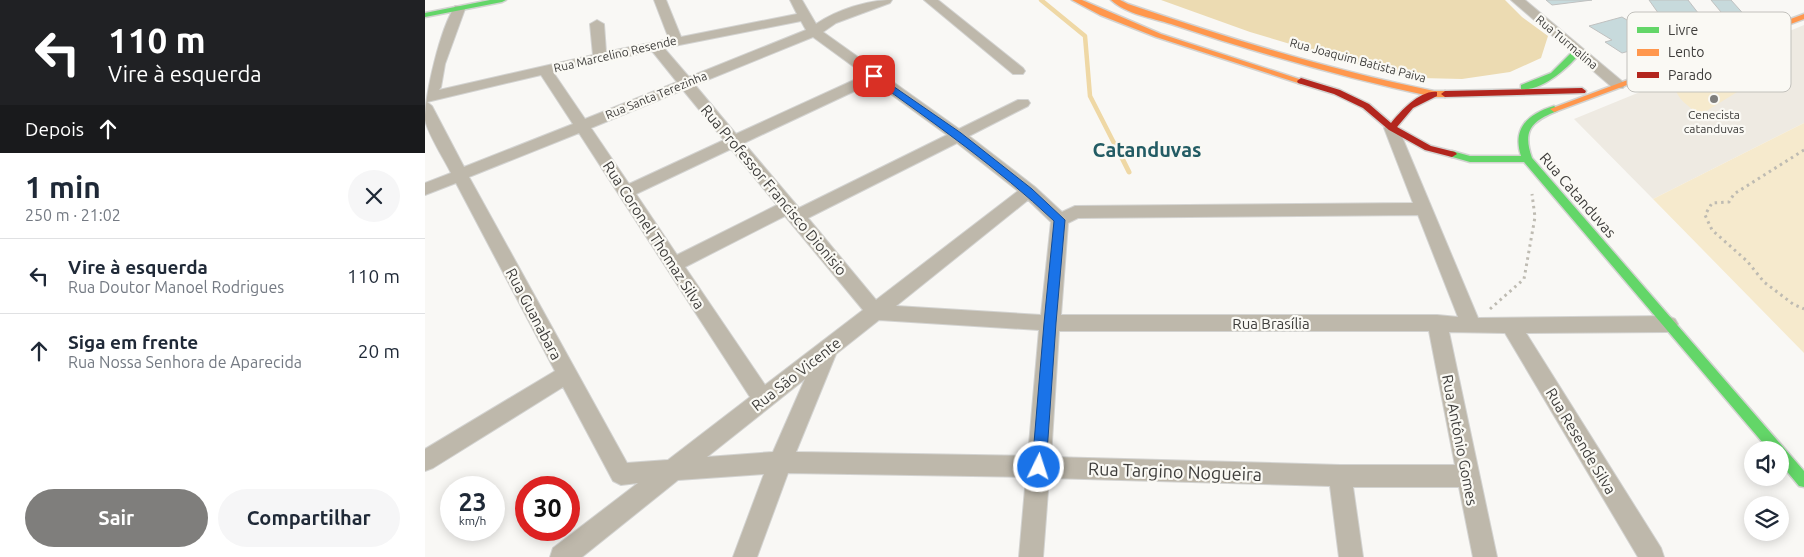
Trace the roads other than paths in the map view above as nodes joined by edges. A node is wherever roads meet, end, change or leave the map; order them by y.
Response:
1 (502, 0) edge
2 (660, 0) edge
3 (797, 0) edge
4 (886, 0) edge
5 (930, 0) edge
6 (1076, 0) edge
7 (1115, 0) edge
8 (1517, 0) edge
9 (459, 9) junction
10 (425, 15) edge
11 (805, 16) junction
12 (1804, 16) edge
13 (1791, 21) edge
14 (597, 24) dead end
15 (814, 32) junction
16 (676, 41) junction
17 (653, 46) junction
18 (1578, 51) junction
19 (600, 57) junction
20 (431, 65) edge
21 (545, 70) junction
22 (1018, 71) dead end
23 (874, 76) junction
24 (1627, 82) edge
25 (685, 83) junction
26 (1618, 85) junction
27 (1603, 90) junction
28 (1497, 92) junction
29 (1513, 92) junction
30 (1434, 94) junction
31 (425, 97) edge
32 (1023, 103) dead end
33 (425, 106) edge
34 (1529, 110) junction
35 (582, 125) junction
36 (1392, 128) junction
37 (957, 135) junction
38 (733, 142) junction
39 (1527, 159) junction
40 (460, 175) junction
41 (425, 188) edge
42 (1029, 191) junction
43 (626, 192) junction
44 (1425, 210) junction
45 (792, 212) junction
46 (1060, 220) junction
47 (674, 265) junction
48 (875, 312) junction
49 (1050, 323) junction
50 (1437, 323) junction
51 (1668, 324) junction
52 (1510, 325) junction
53 (1471, 326) junction
54 (829, 348) junction
55 (567, 375) junction
56 (763, 400) junction
57 (1769, 441) edge
58 (425, 461) edge
59 (780, 462) junction
60 (1789, 464) edge
61 (1039, 467) junction
62 (673, 470) junction
63 (1340, 476) junction
64 (1467, 476) junction
65 (1804, 481) edge
66 (563, 557) edge
67 (745, 557) edge
68 (1031, 557) edge
69 (1351, 557) edge
70 (1485, 557) edge
71 (1652, 557) edge

1 - 9 main road
2 - 16 street
3 - 11 street
4 - 15 street, Rua Santa Terezinha
5 - 22 street
6 - 36 main road
7 - 30 main road, Rua Joaquim Batista Paiva
8 - 18 street, Rua Turmalina
9 - 10 main road
9 - 20 street
11 - 15 street
11 - 16 street, Rua Marcelino Resende
12 - 13 main road, Rua Catanduvas
14 - 19 street
15 - 23 street
15 - 25 street, Rua Santa Terezinha
16 - 17 street, Rua Marcelino Resende
17 - 19 street, Rua Marcelino Resende
17 - 25 street, Rua Professor Francisco Dionisio
18 - 26 street, Rua Turmalina
18 - 29 main road
19 - 21 street, Rua Marcelino Resende
20 - 31 street
21 - 31 street, Rua Marcelino Resende
21 - 35 street, Rua Coronel Thomaz Silva
23 - 37 street
23 - 38 street
24 - 26 main road, Rua Catanduvas
25 - 35 street, Rua Santa Terezinha
25 - 38 street, Rua Professor Francisco Dionisio
26 - 27 main road, Rua Catanduvas
27 - 29 main road, Rua Joaquim Batista Paiva
27 - 34 main road, Rua Catanduvas
28 - 29 main road, Rua Joaquim Batista Paiva
28 - 30 main road, Rua Joaquim Batista Paiva
28 - 34 main road
30 - 36 main road
32 - 37 street
33 - 40 street, Rua Guanabara
34 - 39 main road, Rua Catanduvas
35 - 40 street, Rua Santa Terezinha
35 - 43 street, Rua Coronel Thomaz Silva
36 - 39 main road
36 - 44 street
37 - 42 street
37 - 45 street
38 - 43 street
38 - 45 street, Rua Professor Francisco Dionisio
39 - 51 main road, Rua Catanduvas
40 - 41 street, Rua Santa Terezinha
40 - 55 street, Rua Guanabara
42 - 46 street
42 - 48 street, Rua São Vicente
43 - 47 street, Rua Coronel Thomaz Silva
44 - 46 street
44 - 53 street
45 - 47 street
45 - 48 street, Rua Professor Francisco Dionisio
46 - 49 street
47 - 56 street, Rua Coronel Thomaz Silva
48 - 49 street, Rua Brasília
48 - 54 street, Rua São Vicente
49 - 50 street, Rua Brasília
49 - 61 street
50 - 53 street, Rua Brasília
50 - 64 street, Rua Antônio Gomes
51 - 52 street, Rua Brasília
51 - 57 main road, Rua Catanduvas
52 - 53 street, Rua Brasília
52 - 71 street, Rua Resende Silva
54 - 56 street, Rua São Vicente
54 - 59 street
55 - 58 street
55 - 62 street, Rua Guanabara
56 - 62 street, Rua São Vicente
59 - 61 street, Rua Targino Nogueira
59 - 62 street, Rua Targino Nogueira
59 - 67 street
60 - 65 main road
61 - 63 street, Rua Targino Nogueira
61 - 68 street
62 - 66 street, Rua São Vicente
63 - 64 street, Rua Targino Nogueira
63 - 69 street
64 - 70 street, Rua Antônio Gomes

